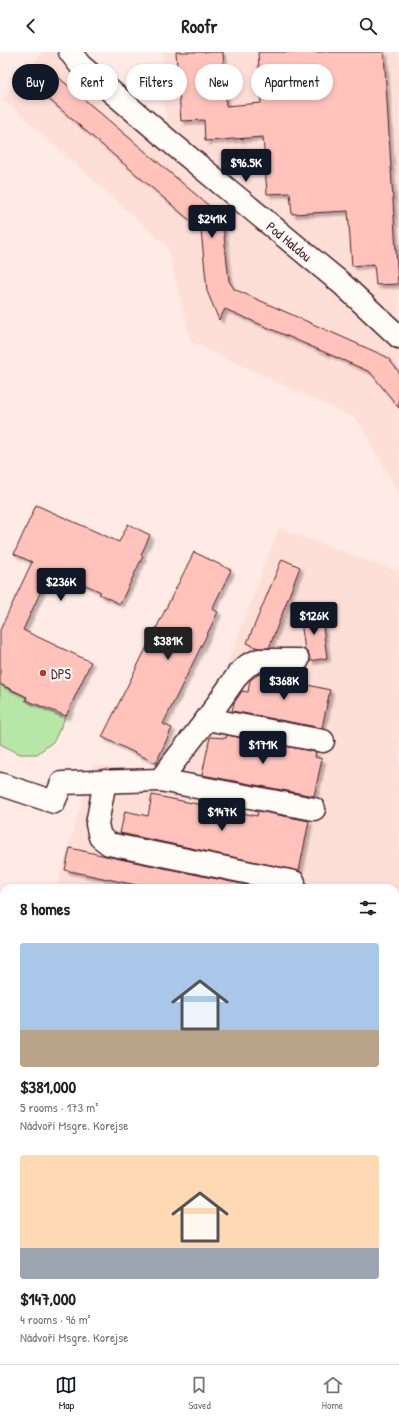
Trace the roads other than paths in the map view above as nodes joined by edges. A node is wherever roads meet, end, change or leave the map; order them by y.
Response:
1 (70, 52) edge
2 (399, 337) edge
3 (298, 660) dead end
4 (207, 719) junction
5 (323, 741) dead end
6 (160, 780) junction
7 (105, 782) junction
8 (0, 784) edge
9 (314, 809) dead end
10 (294, 882) dead end

1 - 2 street, Pod Haldou
3 - 4 street
4 - 5 street
4 - 6 street
6 - 7 street
6 - 9 street
7 - 8 street
7 - 10 street

